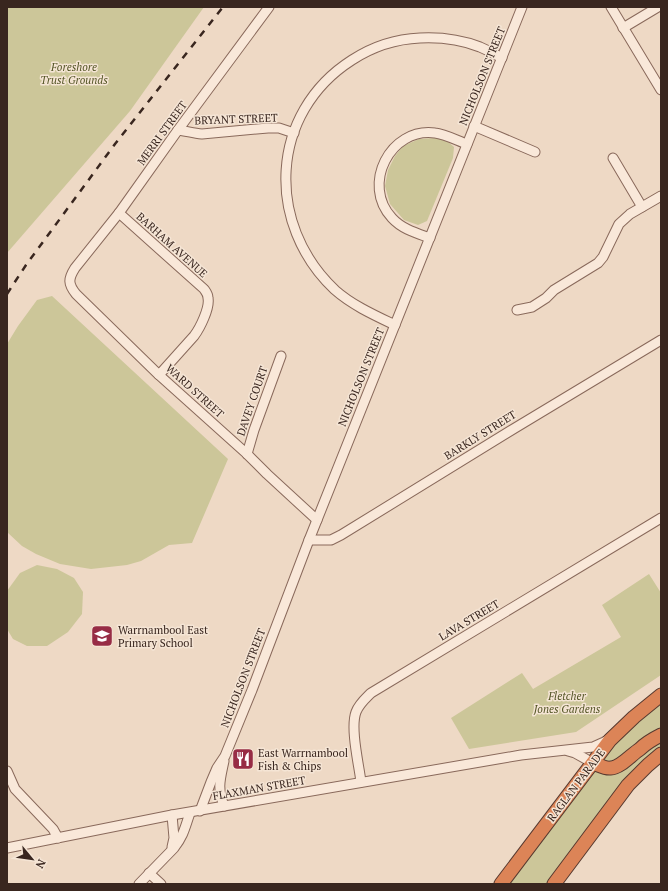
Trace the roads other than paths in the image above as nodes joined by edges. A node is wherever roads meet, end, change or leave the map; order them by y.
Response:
1 (269, 7) edge
2 (522, 7) edge
3 (611, 7) edge
4 (658, 7) edge
5 (624, 28) junction
6 (502, 58) junction
7 (660, 86) edge
8 (474, 126) junction
9 (178, 130) junction
10 (294, 133) junction
11 (467, 144) junction
12 (535, 152) dead end
13 (614, 158) dead end
14 (661, 196) edge
15 (642, 207) junction
16 (119, 213) junction
17 (430, 238) junction
18 (72, 272) joint
19 (517, 310) dead end
20 (395, 325) junction
21 (661, 340) edge
22 (281, 356) dead end
23 (159, 375) junction
24 (247, 454) junction
25 (661, 518) edge
26 (317, 520) junction
27 (309, 540) junction
28 (661, 696) edge
29 (618, 731) junction
30 (661, 735) edge
31 (580, 751) junction
32 (661, 754) edge
33 (225, 756) junction
34 (593, 763) junction
35 (7, 772) edge
36 (361, 782) junction
37 (224, 806) junction
38 (200, 811) junction
39 (190, 813) junction
40 (172, 815) junction
41 (58, 838) junction
42 (7, 848) edge
43 (167, 855) junction
44 (149, 873) junction
45 (139, 884) edge
46 (161, 884) edge
47 (501, 884) edge
48 (554, 884) edge

1 - 9 street, MERRI STREET
2 - 6 street, NICHOLSON STREET
3 - 5 street
4 - 5 street
5 - 7 street
6 - 8 street, NICHOLSON STREET
6 - 10 street
8 - 11 street, NICHOLSON STREET
8 - 12 street
9 - 10 street, BRYANT STREET
9 - 16 street, MERRI STREET
10 - 20 street
11 - 17 street, NICHOLSON STREET
11 - 17 street
13 - 15 street
14 - 15 street
15 - 19 street
16 - 18 street, MERRI STREET
16 - 23 street, BARHAM AVENUE
17 - 20 street, NICHOLSON STREET
18 - 23 street, WARD STREET
20 - 26 street, NICHOLSON STREET
21 - 27 street, BARKLY STREET
22 - 24 street, DAVEY COURT
23 - 24 street, WARD STREET
24 - 26 street, WARD STREET
25 - 36 street, LAVA STREET
26 - 27 street, NICHOLSON STREET
27 - 33 street, NICHOLSON STREET
28 - 29 highway, RAGLAN PARADE
29 - 31 street, FLAXMAN STREET
29 - 34 highway, RAGLAN PARADE
30 - 34 highway
31 - 34 street, FLAXMAN STREET
31 - 36 street, FLAXMAN STREET
32 - 48 highway
33 - 37 street, NICHOLSON STREET
33 - 38 street, NICHOLSON STREET
34 - 47 highway, RAGLAN PARADE
35 - 41 street
36 - 37 street, FLAXMAN STREET
37 - 38 street, FLAXMAN STREET
38 - 39 street, FLAXMAN STREET
39 - 40 street, FLAXMAN STREET
39 - 43 street
40 - 41 street, FLAXMAN STREET
40 - 43 street
41 - 42 street, FLAXMAN STREET
43 - 44 street
44 - 45 street
44 - 46 street

